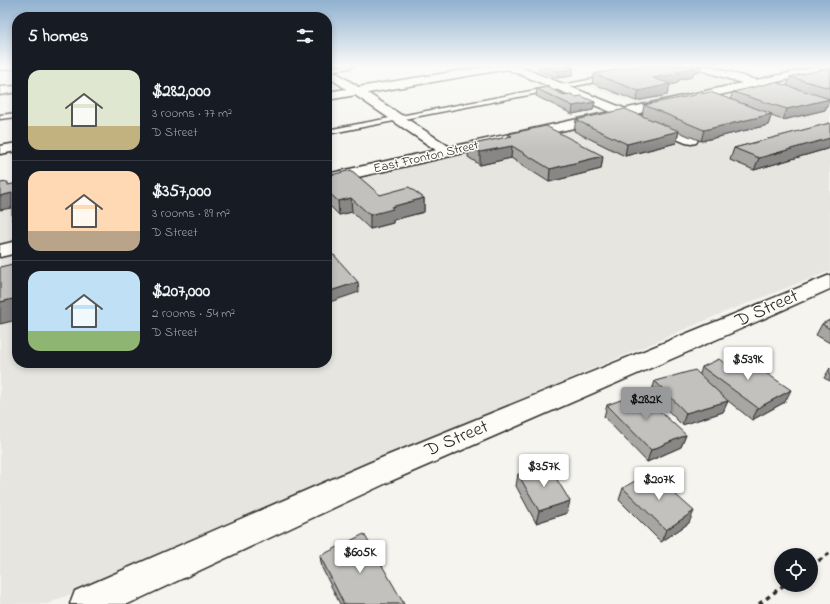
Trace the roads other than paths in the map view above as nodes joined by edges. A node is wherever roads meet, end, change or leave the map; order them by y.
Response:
1 (362, 94) edge
2 (523, 94) edge
3 (578, 94) edge
4 (706, 94) edge
5 (622, 113) junction
6 (12, 116) edge
7 (0, 117) edge
8 (398, 118) junction
9 (332, 131) edge
10 (691, 140) edge
11 (12, 148) edge
12 (0, 150) edge
13 (448, 152) junction
14 (332, 178) edge
15 (12, 248) edge
16 (0, 251) edge
17 (830, 281) edge
18 (88, 604) edge

1 - 8 street
2 - 8 lane
3 - 5 street
4 - 5 street, East Fronton Street
5 - 10 street
5 - 13 street, East Fronton Street
6 - 7 lane
8 - 9 lane
8 - 13 street
11 - 12 street
13 - 14 street, East Fronton Street
15 - 16 street
17 - 18 street, D Street

